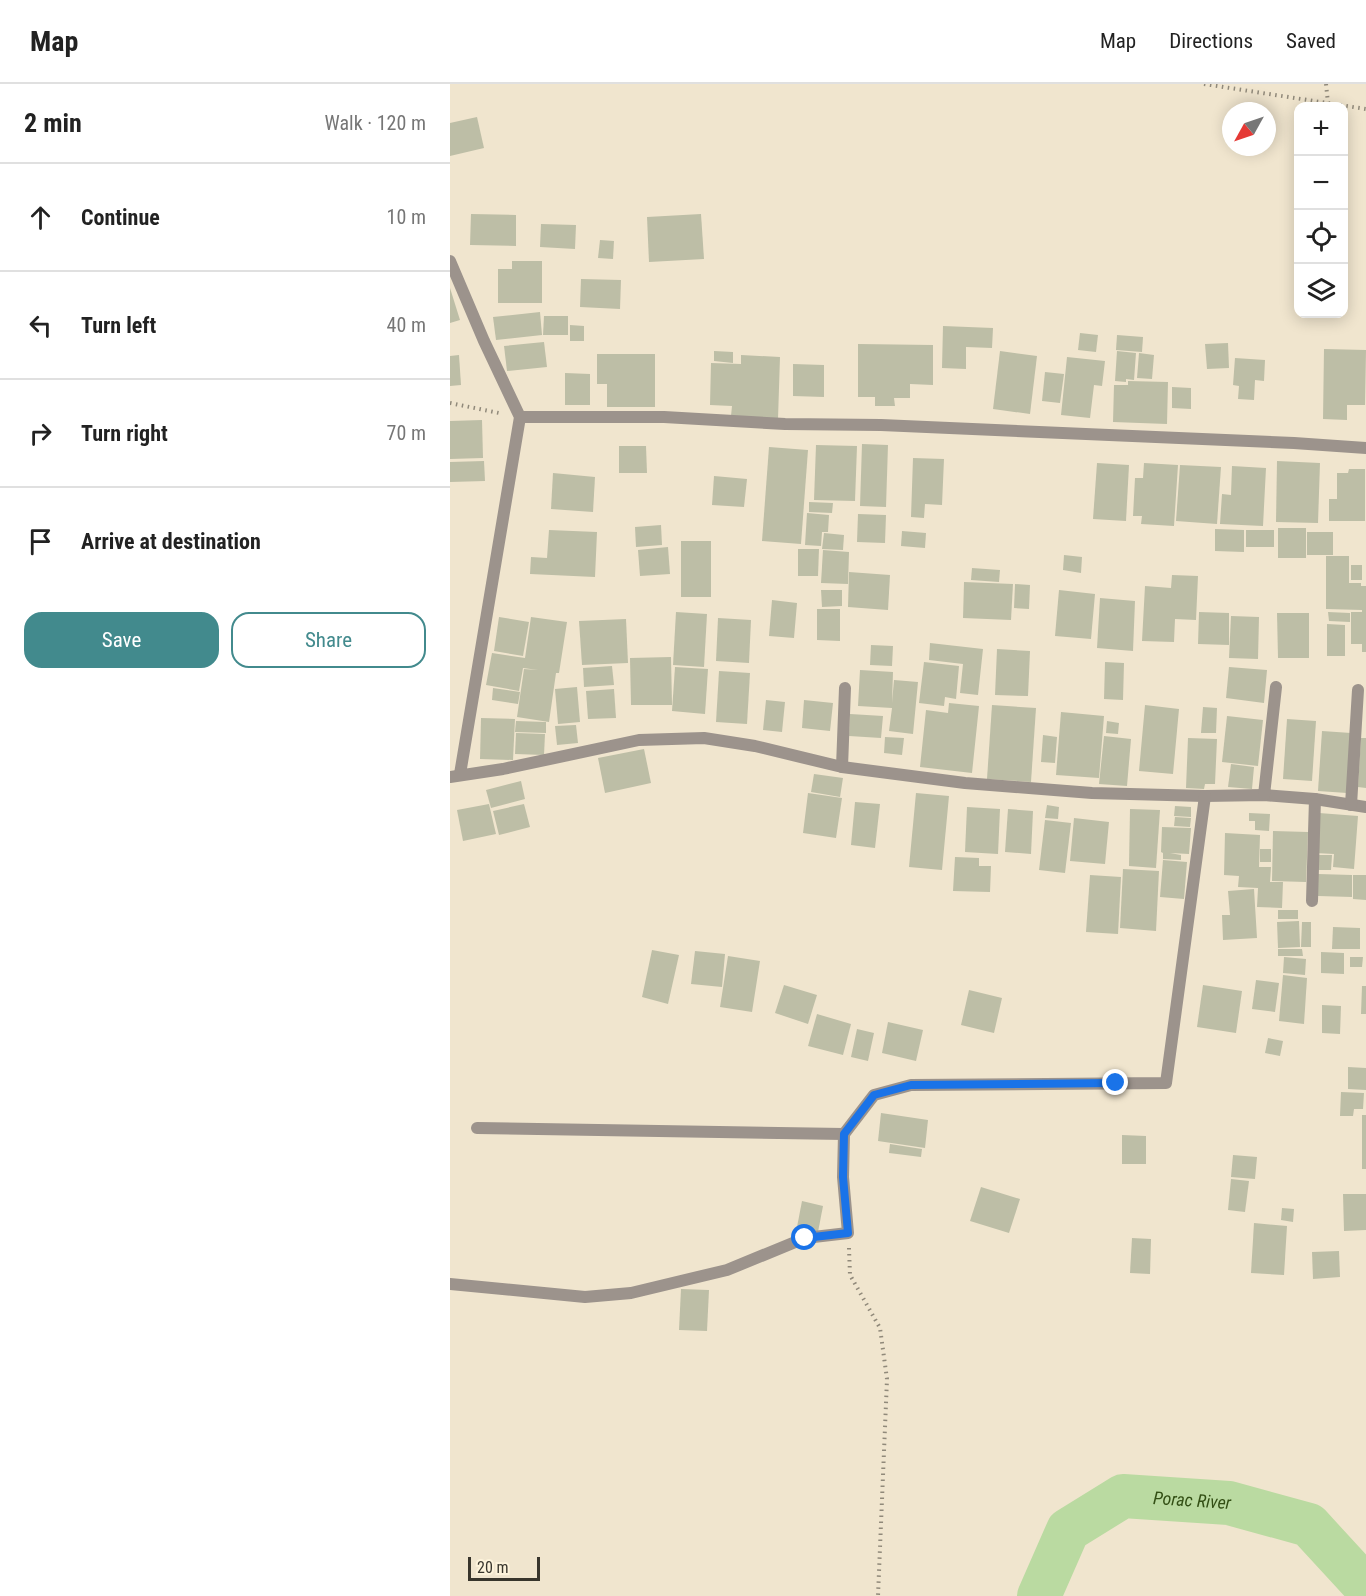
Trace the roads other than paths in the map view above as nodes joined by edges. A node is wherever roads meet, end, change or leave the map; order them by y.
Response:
1 (450, 261) edge
2 (520, 417) junction
3 (1366, 448) edge
4 (1276, 687) dead end
5 (845, 688) dead end
6 (1358, 690) dead end
7 (842, 767) junction
8 (455, 776) edge
9 (1264, 795) junction
10 (1205, 796) junction
11 (1315, 799) junction
12 (1352, 805) junction
13 (1366, 807) edge
14 (1312, 901) dead end
15 (477, 1128) dead end
16 (844, 1134) junction
17 (450, 1284) edge

1 - 2 street
2 - 3 street
2 - 8 street
4 - 9 street
5 - 7 street
6 - 12 street
7 - 8 street
7 - 10 street
9 - 10 street
9 - 11 street
10 - 16 street
11 - 12 street
11 - 14 street
12 - 13 street
15 - 16 street
16 - 17 street

